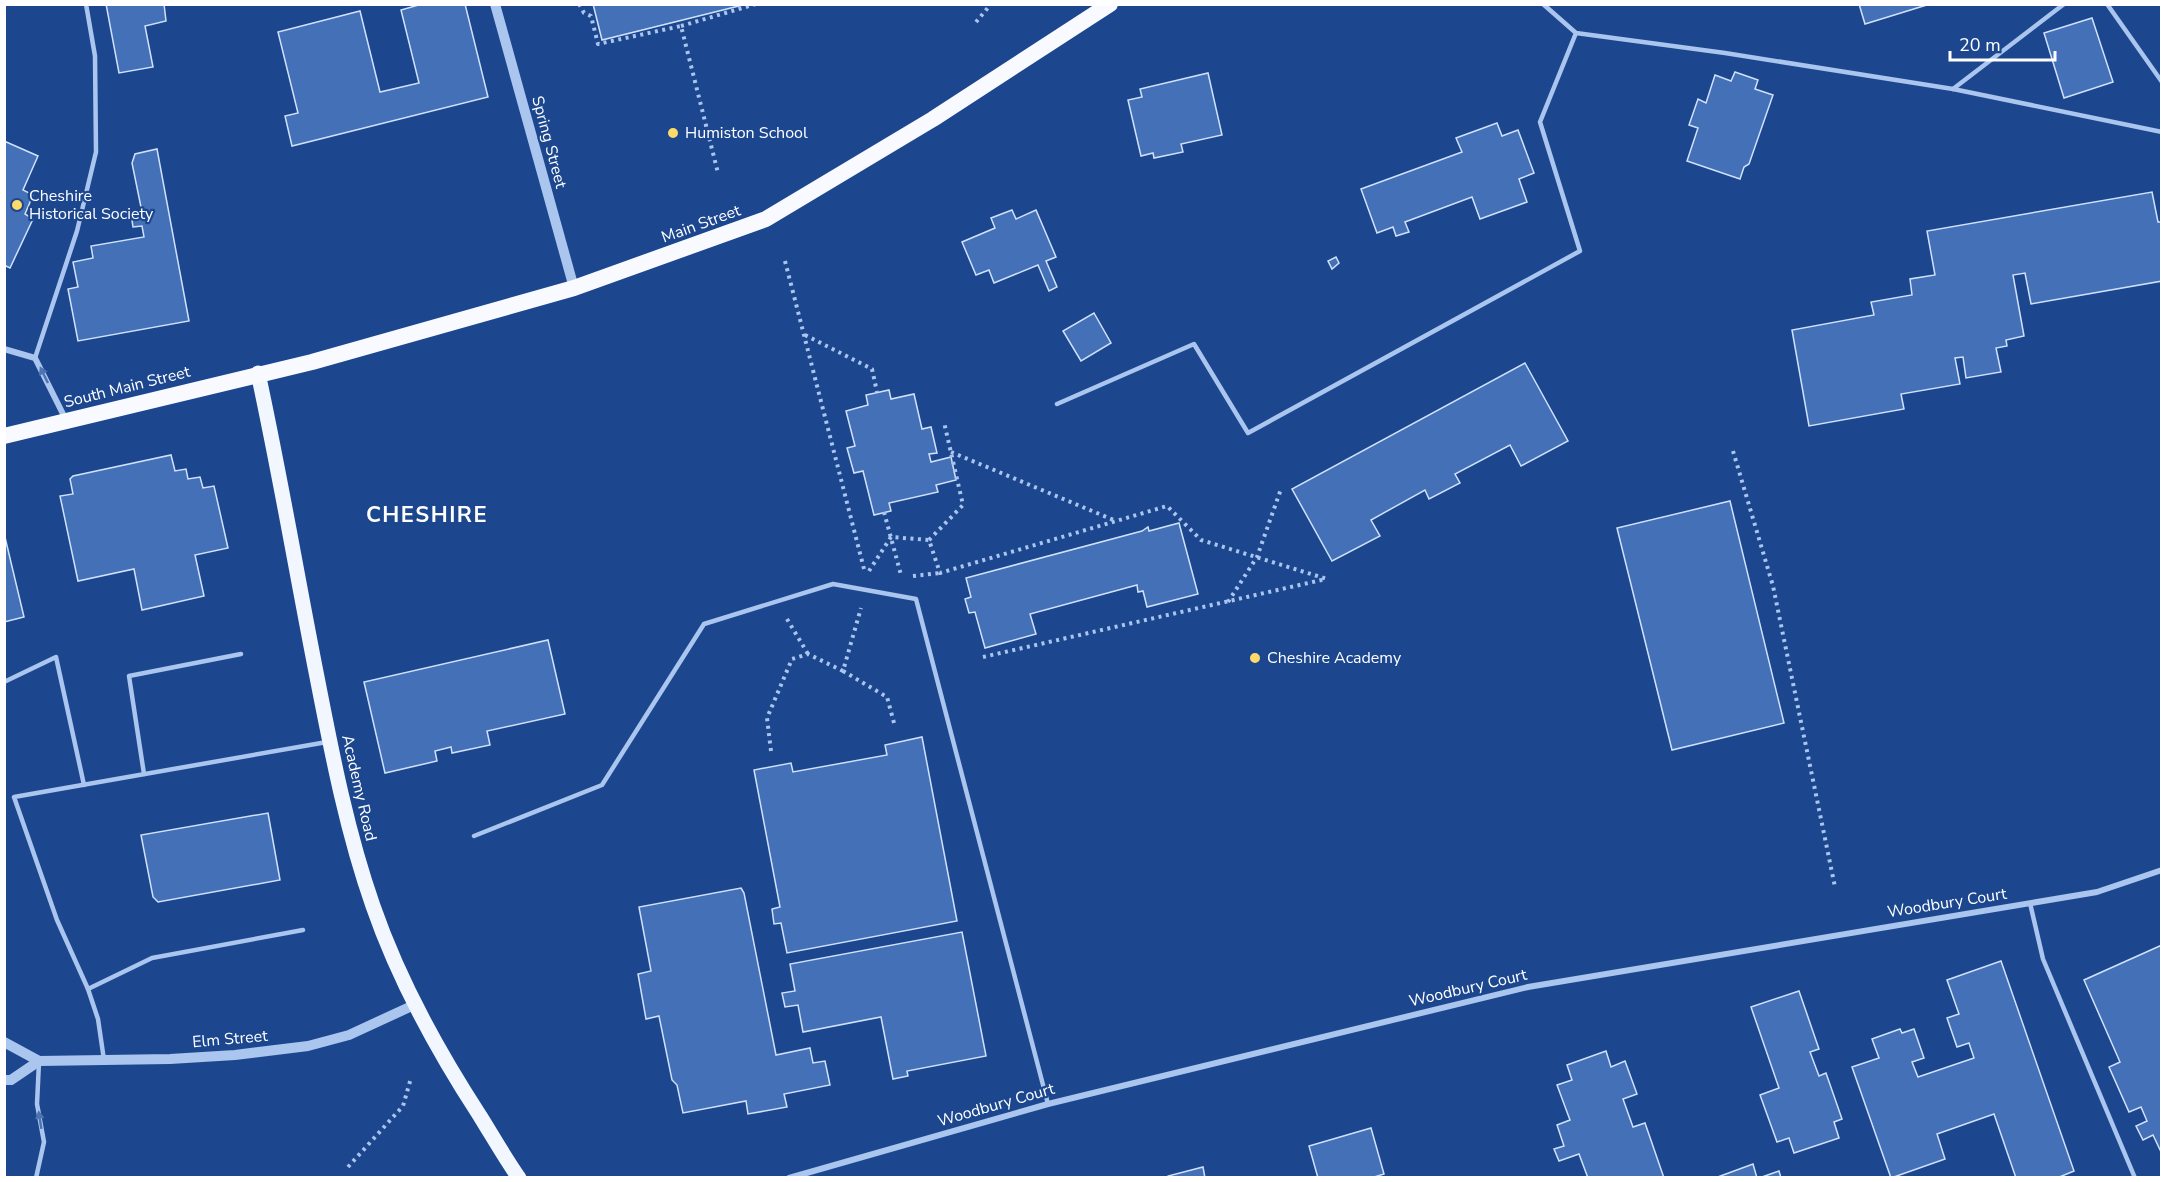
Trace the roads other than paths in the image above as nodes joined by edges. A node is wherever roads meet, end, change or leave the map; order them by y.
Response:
1 (86, 4) edge
2 (495, 4) edge
3 (1110, 4) edge
4 (1543, 4) edge
5 (2064, 4) edge
6 (2107, 4) edge
7 (1576, 33) junction
8 (2162, 82) edge
9 (1953, 89) junction
10 (2162, 132) edge
11 (574, 288) junction
12 (4, 349) edge
13 (35, 358) junction
14 (258, 373) junction
15 (1057, 404) dead end
16 (66, 420) junction
17 (4, 436) edge
18 (241, 654) dead end
19 (4, 682) edge
20 (329, 742) junction
21 (144, 774) junction
22 (84, 785) junction
23 (474, 836) dead end
24 (2162, 870) edge
25 (2030, 903) junction
26 (303, 930) dead end
27 (88, 989) junction
28 (414, 1005) junction
29 (4, 1042) edge
30 (104, 1060) junction
31 (39, 1061) junction
32 (4, 1080) edge
33 (1048, 1104) junction
34 (36, 1178) edge
35 (519, 1178) edge
36 (789, 1178) edge
37 (2135, 1178) edge

1 - 13 lane
2 - 11 street, Spring Street
3 - 11 highway, Main Street
4 - 7 lane
5 - 9 lane
6 - 8 lane
7 - 9 lane
7 - 15 lane
9 - 10 lane
11 - 14 highway, Main Street
12 - 13 street
16 -> 13 street
14 - 16 highway, South Main Street
14 - 20 main road, Academy Road
16 - 17 highway, South Main Street
18 - 21 lane
19 - 22 lane
20 - 21 lane
20 - 28 main road, Academy Road
21 - 22 lane
22 - 27 lane
23 - 33 lane
24 - 25 street, Woodbury Court
25 - 33 street, Woodbury Court
25 - 37 lane
26 - 27 lane
27 - 30 lane
28 - 30 street, Elm Street
28 - 35 main road, Academy Road
29 - 31 street, Elm Street
30 - 31 street, Elm Street
31 - 32 street
34 -> 31 lane
33 - 36 street, Woodbury Court

